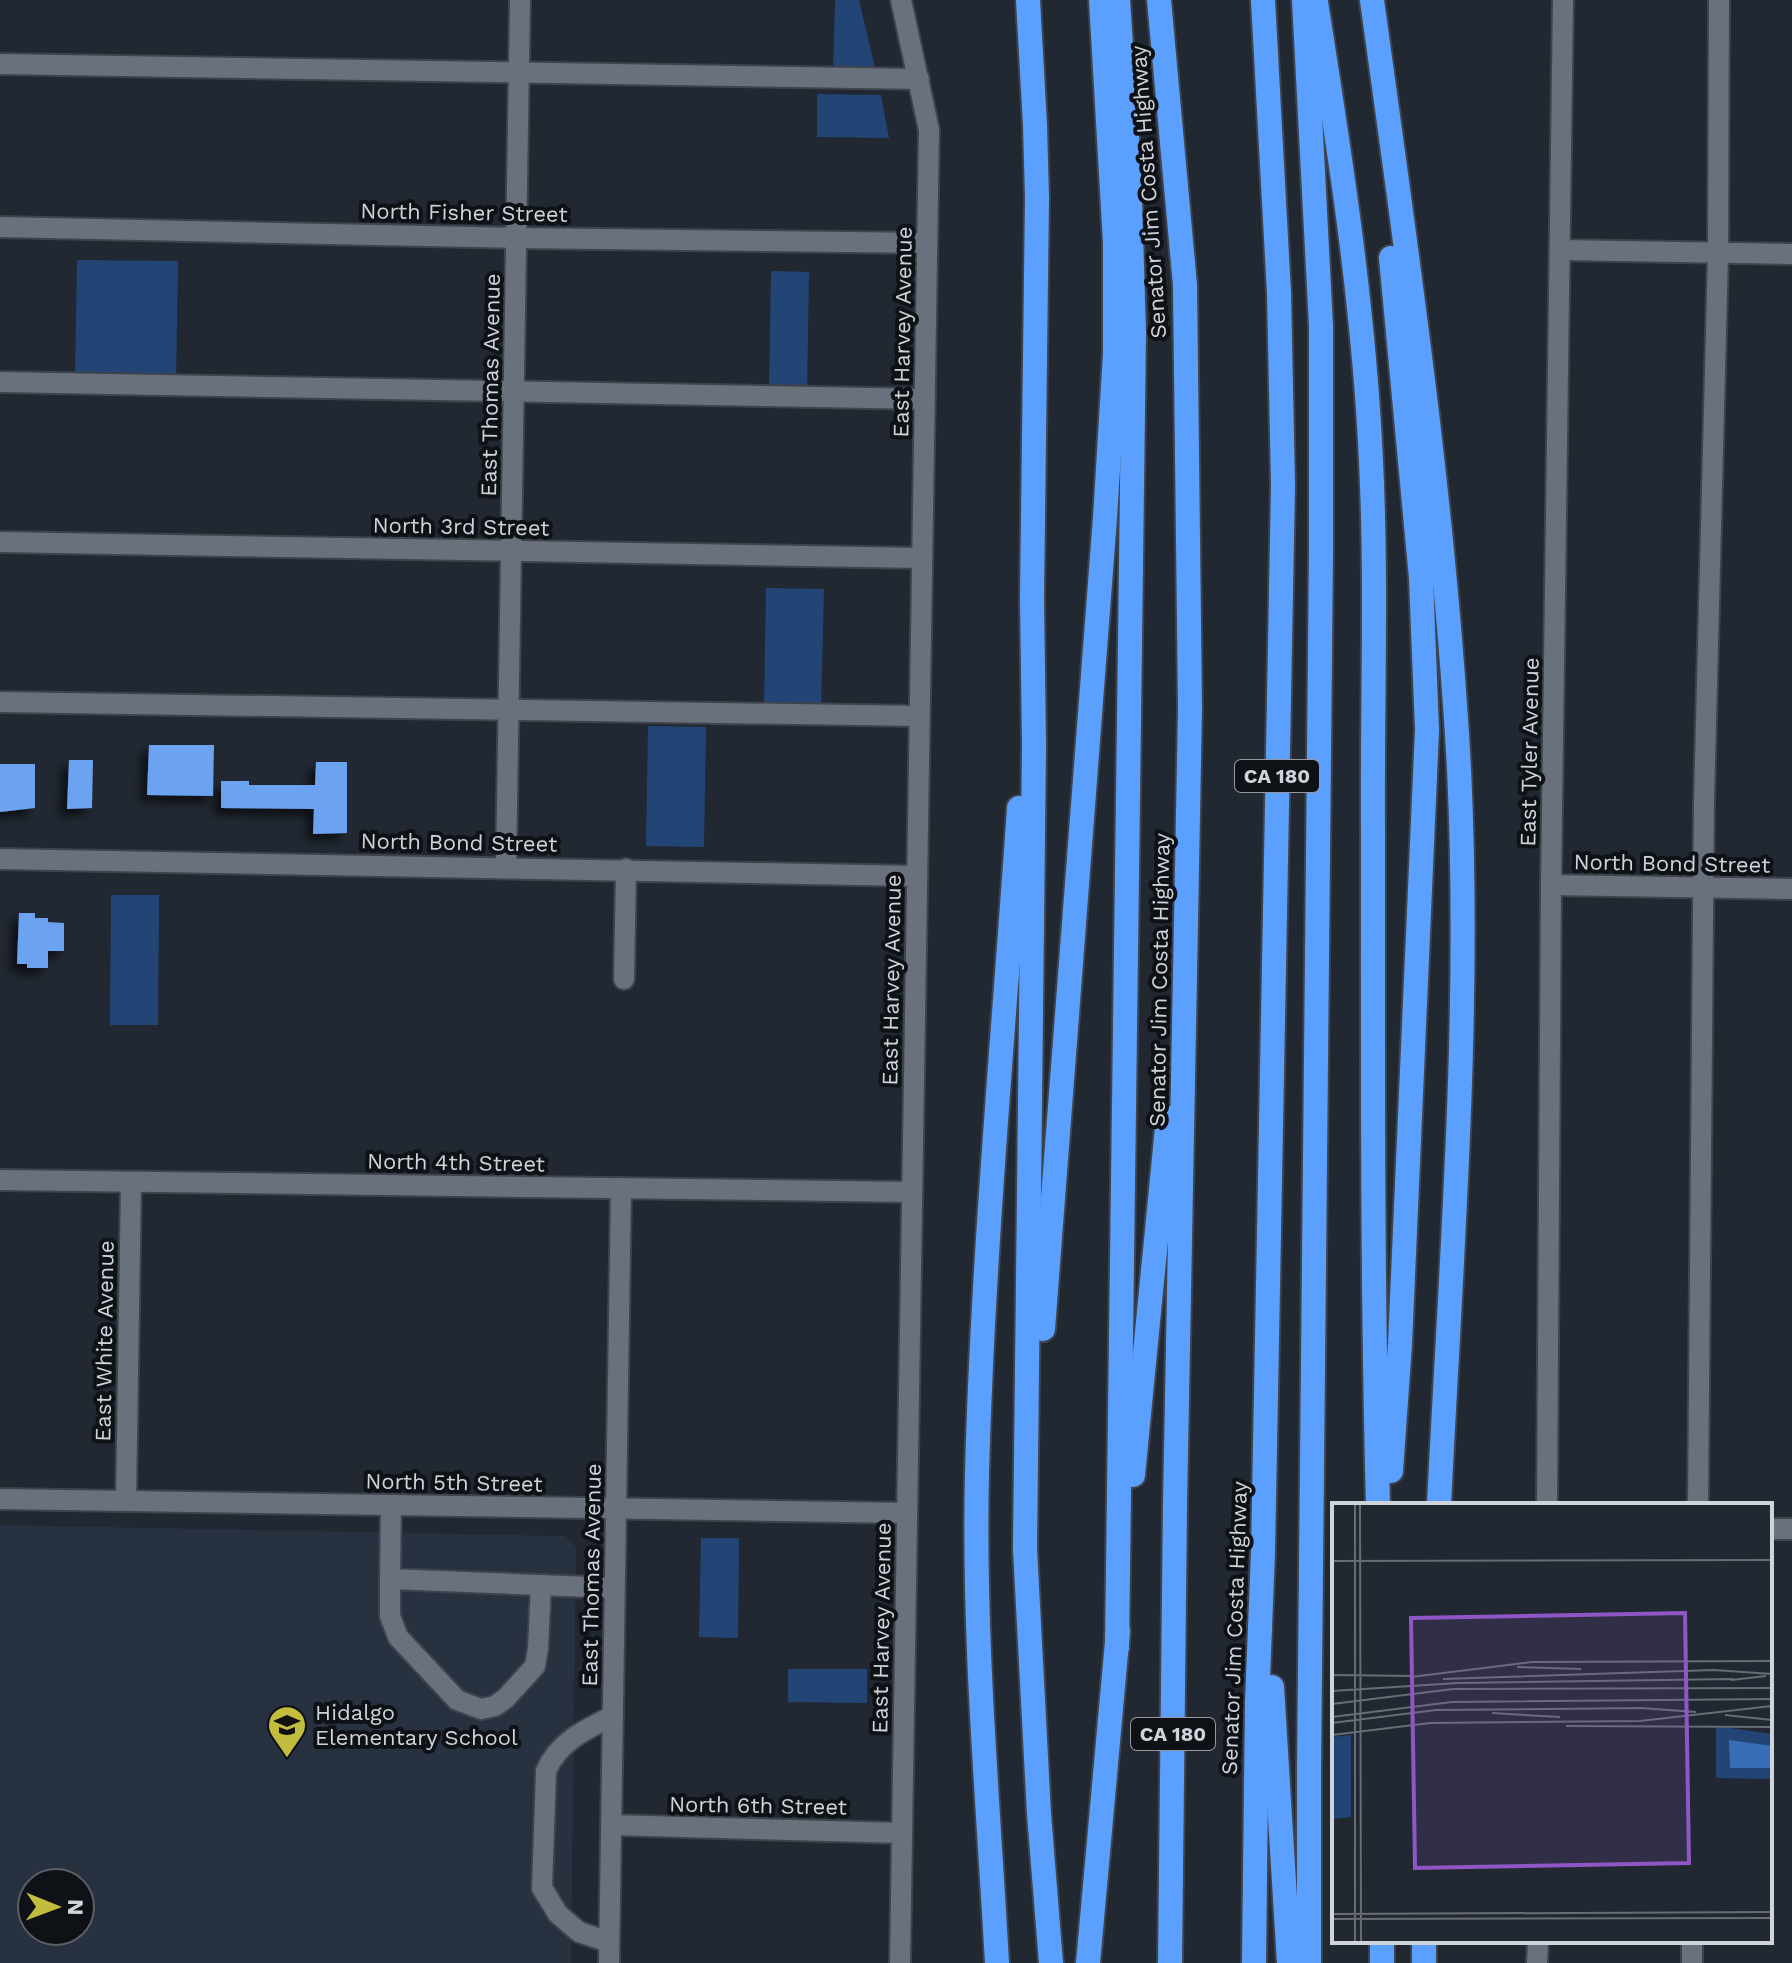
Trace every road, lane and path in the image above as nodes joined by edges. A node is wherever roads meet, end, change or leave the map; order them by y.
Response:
1 (520, 0) edge
2 (901, 0) edge
3 (1028, 0) edge
4 (1101, 0) edge
5 (1118, 0) edge
6 (1159, 0) edge
7 (1263, 0) edge
8 (1304, 0) edge
9 (1316, 0) edge
10 (1371, 0) edge
11 (1563, 0) edge
12 (1719, 0) edge
13 (0, 64) edge
14 (518, 73) junction
15 (919, 79) junction
16 (0, 227) edge
17 (516, 238) junction
18 (927, 243) junction
19 (1561, 250) junction
20 (1718, 253) junction
21 (1792, 254) edge
22 (0, 382) edge
23 (514, 391) junction
24 (925, 399) junction
25 (0, 542) edge
26 (511, 551) junction
27 (922, 558) junction
28 (1032, 598) junction
29 (0, 702) edge
30 (508, 710) junction
31 (919, 716) junction
32 (0, 859) edge
33 (506, 866) junction
34 (626, 869) junction
35 (917, 876) junction
36 (1551, 885) junction
37 (1704, 888) junction
38 (1792, 889) edge
39 (1186, 936) junction
40 (624, 979) dead end
41 (0, 1180) edge
42 (131, 1182) junction
43 (621, 1188) junction
44 (912, 1192) junction
45 (0, 1499) edge
46 (126, 1501) junction
47 (1378, 1503) edge
48 (1388, 1503) edge
49 (1439, 1503) edge
50 (1547, 1503) edge
51 (1698, 1503) edge
52 (391, 1505) junction
53 (615, 1508) junction
54 (907, 1513) junction
55 (1263, 1553) junction
56 (390, 1579) junction
57 (541, 1585) junction
58 (614, 1588) junction
59 (1117, 1647) junction
60 (613, 1716) junction
61 (1036, 1727) junction
62 (612, 1825) junction
63 (902, 1833) junction
64 (1538, 1943) edge
65 (609, 1953) edge
66 (900, 1963) edge
67 (997, 1963) edge
68 (1051, 1963) edge
69 (1088, 1963) edge
70 (1170, 1963) edge
71 (1254, 1963) edge
72 (1289, 1963) edge
73 (1309, 1963) edge
74 (1537, 1963) edge

1 - 14 street, East Thomas Avenue
2 - 15 street, East Harvey Avenue
3 - 28 highway
4 - 61 highway
5 - 59 highway
6 - 39 highway, Senator Jim Costa Highway / CA 180
7 - 55 highway, Senator Jim Costa Highway / CA 180
8 - 73 highway
9 - 47 highway
10 - 48 highway
10 - 49 highway
11 - 19 street, East Tyler Avenue
12 - 20 street
13 - 14 street
14 - 15 street
14 - 17 street, East Thomas Avenue
15 - 18 street, East Harvey Avenue
16 - 17 street, North Fisher Street
17 - 18 street, North Fisher Street
17 - 23 street, East Thomas Avenue
18 - 24 street, East Harvey Avenue
19 - 20 street
19 - 36 street, East Tyler Avenue
20 - 21 street
20 - 37 street
22 - 23 street
23 - 24 street
23 - 26 street, East Thomas Avenue
24 - 27 street, East Harvey Avenue
25 - 26 street, North 3rd Street
26 - 27 street, North 3rd Street
26 - 30 street, East Thomas Avenue
27 - 31 street, East Harvey Avenue
28 - 61 highway
28 - 67 highway
29 - 30 street
30 - 31 street
30 - 33 street, East Thomas Avenue
31 - 35 street, East Harvey Avenue
32 - 33 street, North Bond Street
33 - 34 street, North Bond Street
34 - 35 street, North Bond Street
34 - 40 street
35 - 44 street, East Harvey Avenue
36 - 37 street, North Bond Street
36 - 50 street, East Tyler Avenue
37 - 38 street, North Bond Street
37 - 51 street
39 - 59 highway
39 - 70 highway, Senator Jim Costa Highway / CA 180
41 - 42 street, North 4th Street
42 - 43 street, North 4th Street
42 - 46 street, East White Avenue
43 - 44 street, North 4th Street
43 - 53 street, East Thomas Avenue
44 - 54 street, East Harvey Avenue
45 - 46 street, North 5th Street
46 - 52 street, North 5th Street
52 - 53 street, North 5th Street
52 - 56 street
53 - 54 street, North 5th Street
53 - 58 street, East Thomas Avenue
54 - 63 street, East Harvey Avenue
55 - 71 highway, Senator Jim Costa Highway / CA 180
55 - 72 highway
56 - 57 street
56 - 57 street
57 - 58 street
58 - 60 street, East Thomas Avenue
59 - 69 highway
60 - 62 street, East Thomas Avenue
60 - 65 street
61 - 68 highway
62 - 63 street, North 6th Street
62 - 65 street, East Thomas Avenue
63 - 66 street, East Harvey Avenue
64 - 74 street

